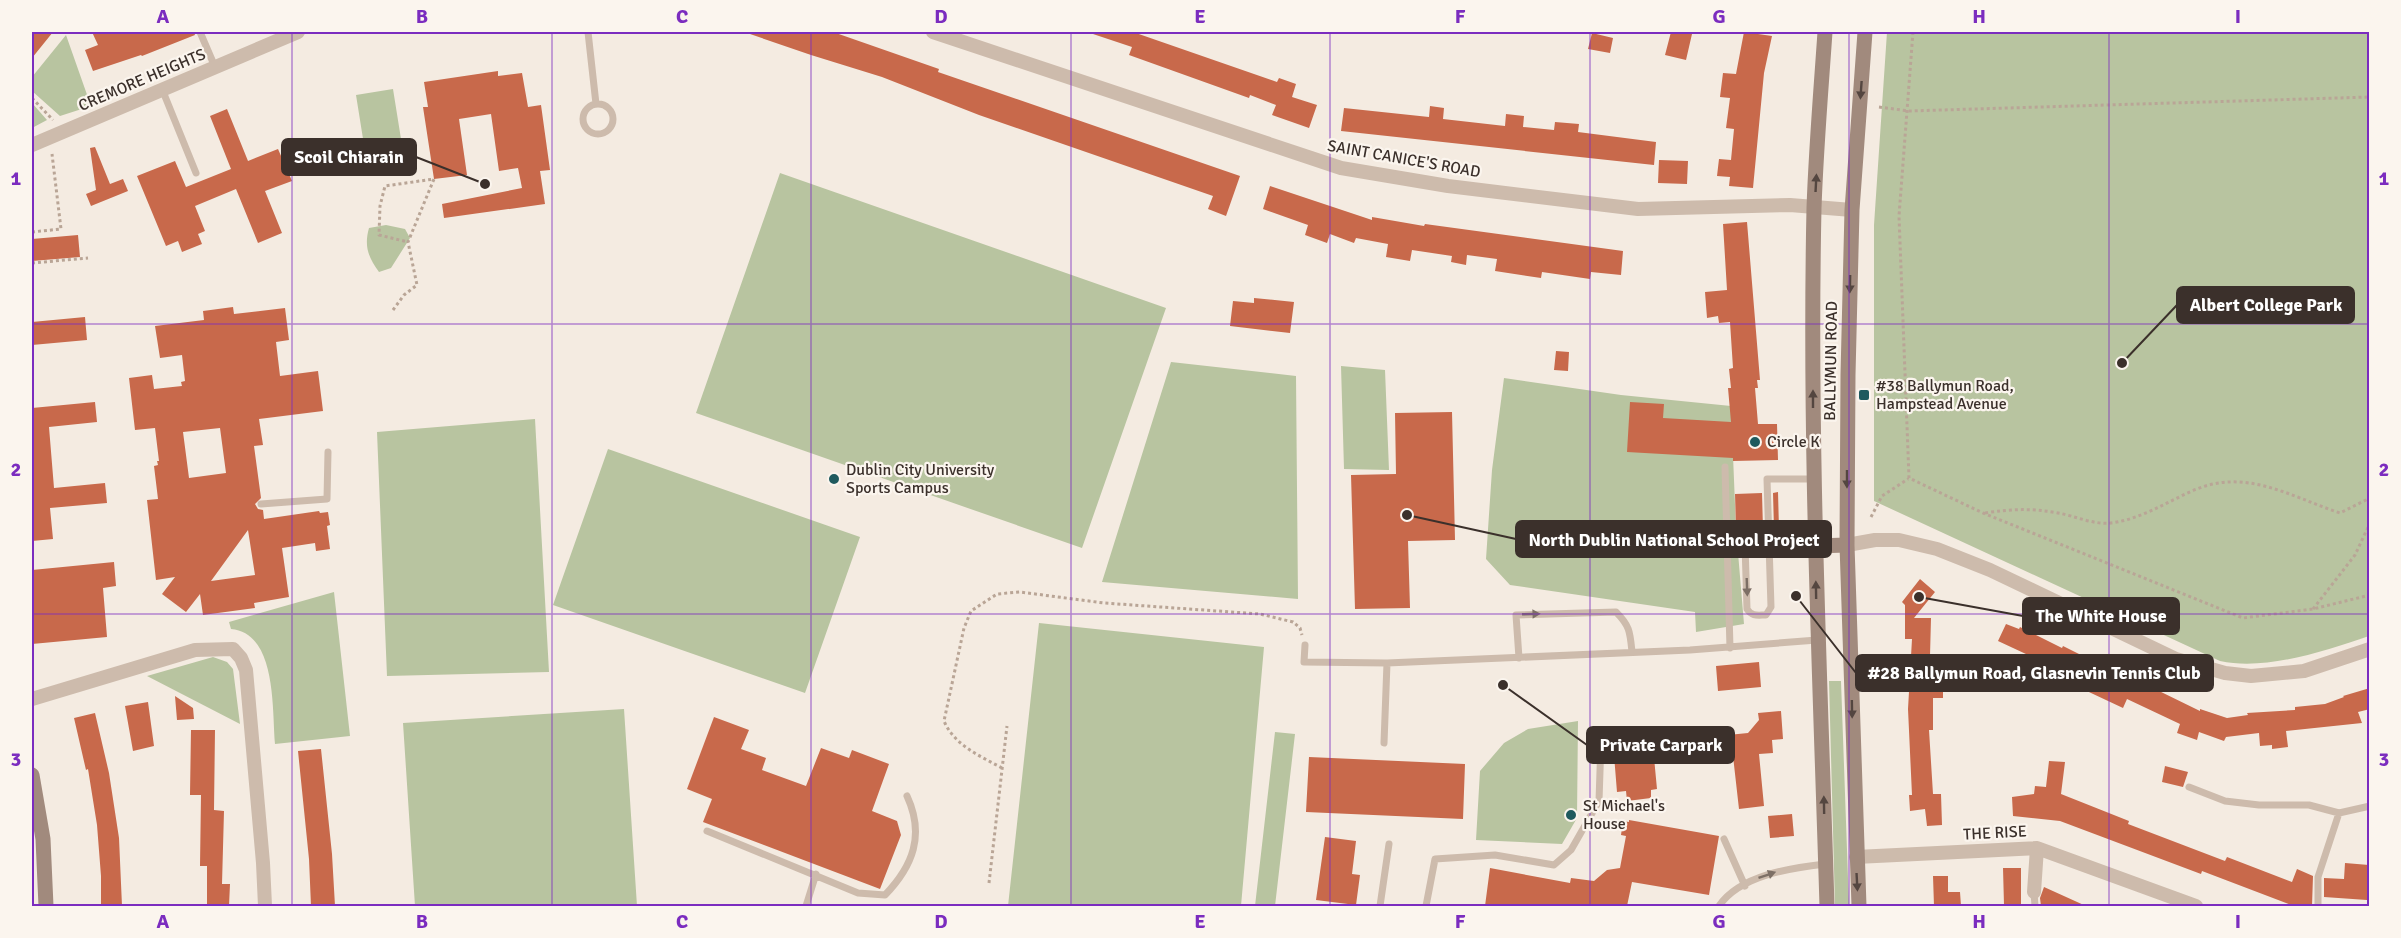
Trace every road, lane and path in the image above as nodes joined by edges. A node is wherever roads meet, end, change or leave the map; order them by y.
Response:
1 (200, 32) edge
2 (298, 32) edge
3 (588, 32) edge
4 (933, 32) edge
5 (1825, 32) edge
6 (1865, 32) edge
7 (1913, 32) edge
8 (215, 66) junction
9 (162, 89) junction
10 (2370, 97) edge
11 (32, 98) edge
12 (596, 104) junction
13 (1879, 107) dead end
14 (1909, 111) junction
15 (55, 122) dead end
16 (50, 137) junction
17 (32, 145) edge
18 (196, 173) dead end
19 (1814, 206) junction
20 (1852, 210) junction
21 (32, 232) edge
22 (408, 242) junction
23 (88, 258) dead end
24 (32, 263) edge
25 (393, 310) dead end
26 (328, 452) dead end
27 (1725, 467) dead end
28 (1908, 478) junction
29 (1815, 479) junction
30 (2370, 498) edge
31 (261, 504) dead end
32 (1983, 513) junction
33 (1871, 517) dead end
34 (2370, 524) edge
35 (1769, 544) junction
36 (1847, 545) junction
37 (1815, 546) junction
38 (2370, 595) edge
39 (2313, 609) junction
40 (1817, 640) junction
41 (1305, 645) joint
42 (1730, 648) junction
43 (2370, 649) edge
44 (1632, 652) junction
45 (1519, 658) junction
46 (1387, 663) junction
47 (32, 699) edge
48 (1007, 726) dead end
49 (1600, 741) dead end
50 (1384, 743) dead end
51 (1002, 768) junction
52 (32, 775) edge
53 (2188, 787) dead end
54 (907, 796) dead end
55 (2370, 806) edge
56 (2339, 813) junction
57 (707, 831) dead end
58 (1724, 839) dead end
59 (1389, 844) dead end
60 (2037, 848) junction
61 (1856, 857) junction
62 (1826, 864) junction
63 (816, 874) junction
64 (989, 883) dead end
65 (1745, 886) junction
66 (2035, 899) edge
67 (45, 906) edge
68 (265, 906) edge
69 (806, 906) edge
70 (1380, 906) edge
71 (1426, 906) edge
72 (1719, 906) edge
73 (1827, 906) edge
74 (1859, 906) edge
75 (2196, 906) edge
76 (2318, 906) edge

1 - 8 lane
2 - 8 street, CREMORE HEIGHTS
3 - 12 lane
4 - 19 street, SAINT CANICE'S ROAD
19 -> 5 main road, BALLYMUN ROAD
6 -> 20 main road, BALLYMUN ROAD
7 - 14 path
8 - 9 street, CREMORE HEIGHTS
9 - 16 street, CREMORE HEIGHTS
9 - 18 lane
10 - 14 path
11 - 15 path
12 - 12 lane
13 - 14 path
14 - 28 path
16 - 17 street, CREMORE HEIGHTS
16 - 21 path
19 - 20 street, SAINT CANICE'S ROAD
29 -> 19 main road, BALLYMUN ROAD
20 -> 36 main road, BALLYMUN ROAD
22 - 22 path
22 - 25 path
23 - 24 path
26 - 31 lane
27 - 42 lane
28 - 32 path
28 - 33 path
29 - 35 lane
29 - 37 main road, BALLYMUN ROAD
30 - 32 path
32 - 39 path
34 - 39 path
35 -> 35 lane
35 - 37 lane
36 - 37 main road
36 - 43 street
36 -> 61 main road, BALLYMUN ROAD
40 -> 37 main road, BALLYMUN ROAD
38 - 39 path
40 - 42 lane
62 -> 40 main road, BALLYMUN ROAD
41 - 46 lane
41 - 51 path
42 - 44 lane
44 - 45 lane
45 -> 44 lane
45 - 46 lane
46 - 50 lane
47 - 68 street
48 - 51 path
49 - 71 lane
51 - 64 path
52 - 67 main road
53 - 56 lane
54 - 63 lane
55 - 56 lane
56 - 76 lane
57 - 63 lane
58 - 65 lane
59 - 70 lane
60 - 61 street, THE RISE
60 - 66 street
60 - 75 street, THE RISE
61 -> 74 main road, BALLYMUN ROAD
65 -> 62 lane
62 - 73 main road, BALLYMUN ROAD
63 - 69 lane
65 - 72 lane

